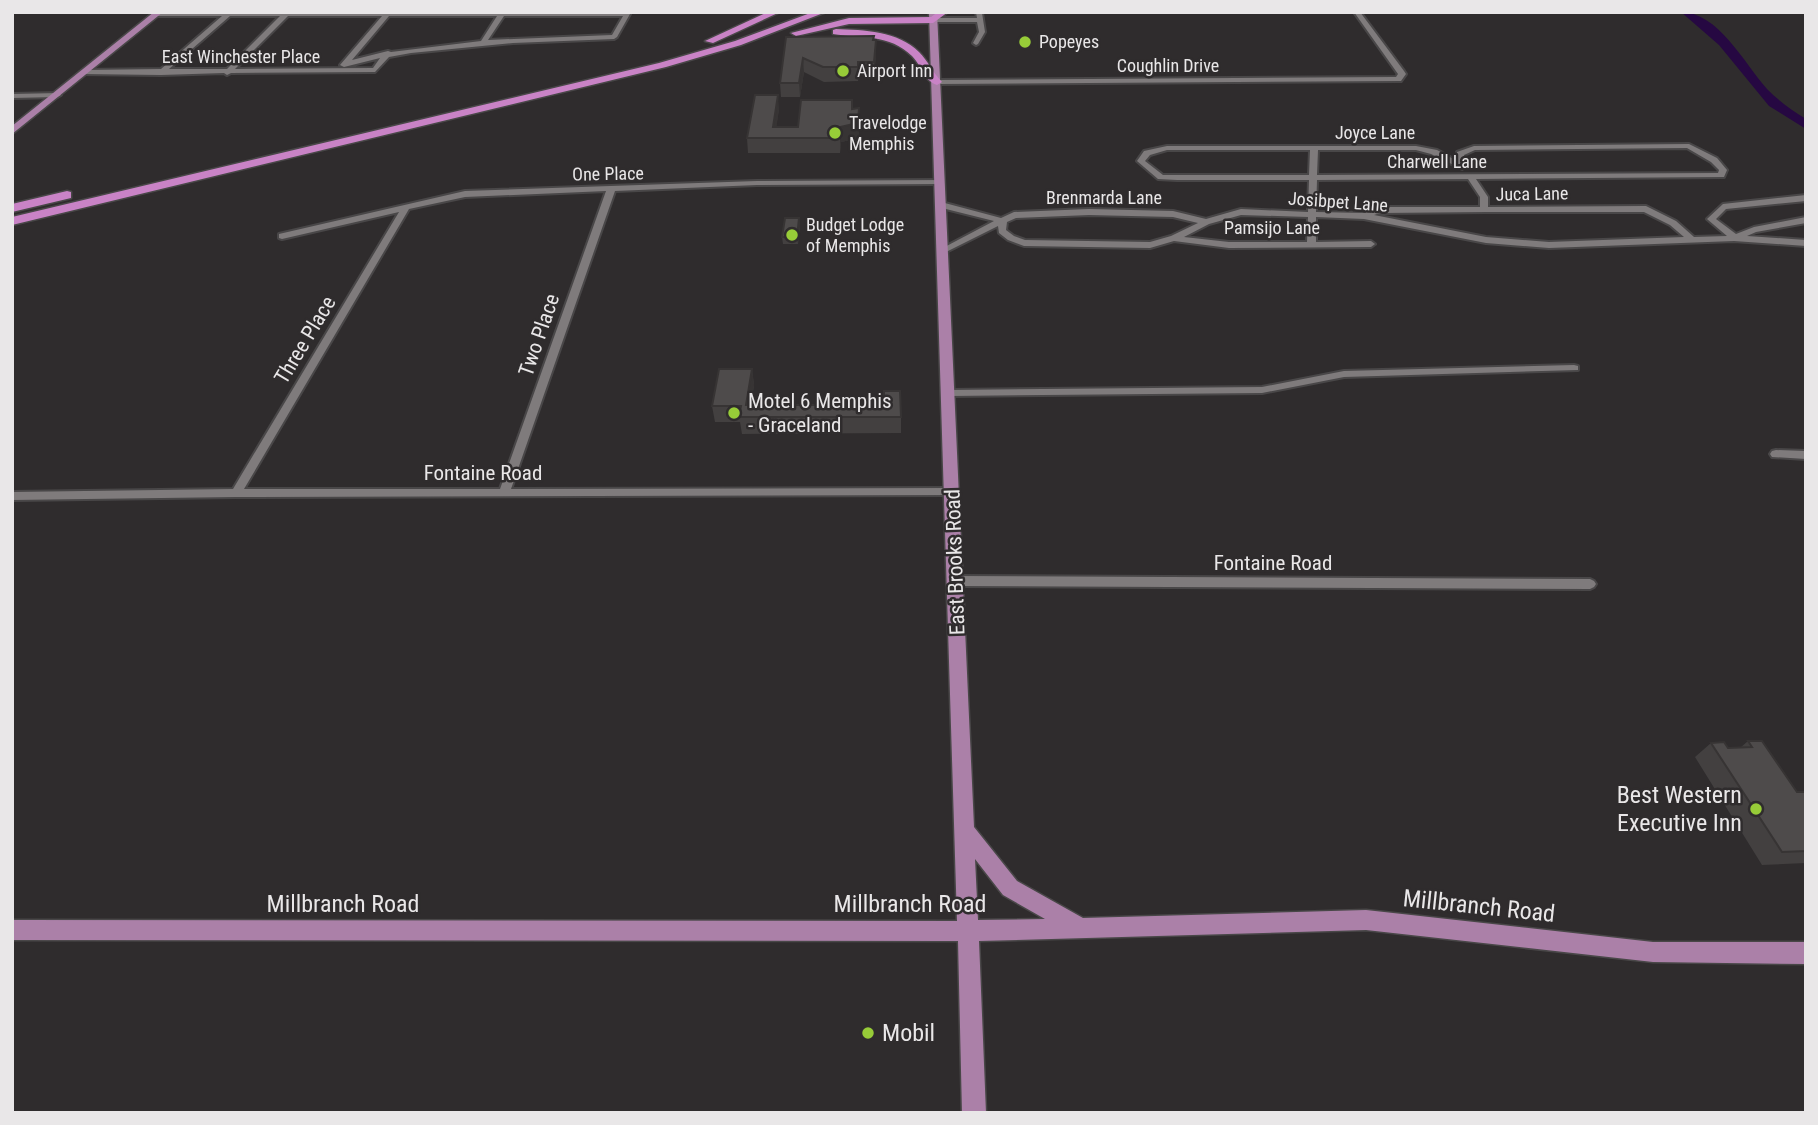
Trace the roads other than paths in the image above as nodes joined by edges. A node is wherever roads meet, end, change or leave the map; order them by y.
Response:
1 (776, 12) edge
2 (793, 12) edge
3 (822, 12) edge
4 (944, 12) edge
5 (1357, 12) edge
6 (158, 13) edge
7 (228, 14) junction
8 (286, 14) junction
9 (387, 14) junction
10 (502, 14) edge
11 (627, 14) edge
12 (933, 16) edge
13 (980, 16) edge
14 (710, 41) junction
15 (774, 41) junction
16 (976, 43) dead end
17 (482, 44) junction
18 (388, 53) junction
19 (345, 64) junction
20 (84, 72) junction
21 (338, 72) junction
22 (161, 73) junction
23 (227, 73) junction
24 (937, 82) junction
25 (57, 95) junction
26 (12, 96) edge
27 (473, 111) junction
28 (12, 131) edge
29 (1314, 150) junction
30 (1714, 160) joint
31 (1141, 161) joint
32 (1462, 167) junction
33 (1312, 178) junction
34 (1471, 178) junction
35 (940, 182) junction
36 (611, 190) junction
37 (1806, 198) edge
38 (941, 205) junction
39 (408, 206) junction
40 (12, 208) edge
41 (1484, 211) junction
42 (1310, 215) junction
43 (1364, 216) junction
44 (1806, 220) edge
45 (12, 221) edge
46 (1003, 221) junction
47 (1206, 222) junction
48 (282, 236) dead end
49 (1174, 238) junction
50 (1732, 238) junction
51 (1691, 239) junction
52 (1806, 243) edge
53 (1311, 244) junction
54 (1371, 244) dead end
55 (943, 250) junction
56 (1574, 368) dead end
57 (949, 393) junction
58 (1776, 454) dead end
59 (1806, 455) edge
60 (953, 492) junction
61 (236, 493) junction
62 (504, 493) junction
63 (12, 496) edge
64 (956, 581) junction
65 (1590, 584) dead end
66 (964, 829) junction
67 (1081, 928) junction
68 (12, 930) edge
69 (969, 931) junction
70 (1806, 953) edge
71 (974, 1113) edge

1 - 14 highway
2 - 14 highway
3 - 27 highway
4 - 12 highway
5 - 24 street, Coughlin Drive
6 - 7 street
6 - 20 main road
7 - 8 street
7 - 22 street
8 - 9 street
8 - 23 street
9 - 10 street
9 - 19 street
10 - 11 street
10 - 17 street
11 - 17 street, East Winchester Place
12 - 13 street
12 - 15 highway
12 - 24 main road, East Brooks Road
13 - 16 street
14 - 40 highway
15 - 24 highway
15 - 27 highway
17 - 18 street, East Winchester Place
18 - 19 street, East Winchester Place
18 - 21 street, East Winchester Place
19 - 21 street
20 - 22 street, East Winchester Place
20 - 25 main road
21 - 23 street, East Winchester Place
22 - 23 street, East Winchester Place
24 - 35 main road, East Brooks Road
25 - 26 street
25 - 28 main road
27 - 45 highway
29 - 31 street, Joyce Lane
29 - 32 street, Joyce Lane
29 - 33 street
30 - 32 street
30 - 34 street, Charwell Lane
31 - 33 street, Charwell Lane
32 - 34 street
33 - 34 street, Charwell Lane
33 - 42 street
34 - 41 street
35 - 36 street, One Place
35 - 38 main road, East Brooks Road
36 - 39 street, One Place
36 - 62 street, Two Place
37 - 50 street
38 - 46 street
38 - 55 main road, East Brooks Road
39 - 48 street, One Place
39 - 61 street, Three Place
41 - 43 street, Juca Lane
41 - 51 street, Juca Lane
42 - 43 street, Josibpet Lane
42 - 47 street, Josibpet Lane
42 - 53 street
43 - 51 street, Josibpet Lane
44 - 50 street
46 - 47 street, Brenmarda Lane
46 - 49 street, Josibpet Lane
46 - 55 street
47 - 49 street, Josibpet Lane
49 - 53 street, Pamsijo Lane
50 - 51 street, Josibpet Lane
50 - 52 street
53 - 54 street, Pamsijo Lane
55 - 57 main road, East Brooks Road
56 - 57 street
57 - 60 main road, East Brooks Road
58 - 59 street
60 - 62 street, Fontaine Road
60 - 64 main road, East Brooks Road
61 - 62 street, Fontaine Road
61 - 63 street, Fontaine Road
64 - 65 street, Fontaine Road
64 - 66 main road, East Brooks Road
66 - 67 main road
66 - 69 main road, East Brooks Road
67 - 69 main road, Millbranch Road
67 - 70 main road, Millbranch Road
68 - 69 main road, Millbranch Road
69 - 71 main road, East Brooks Road

